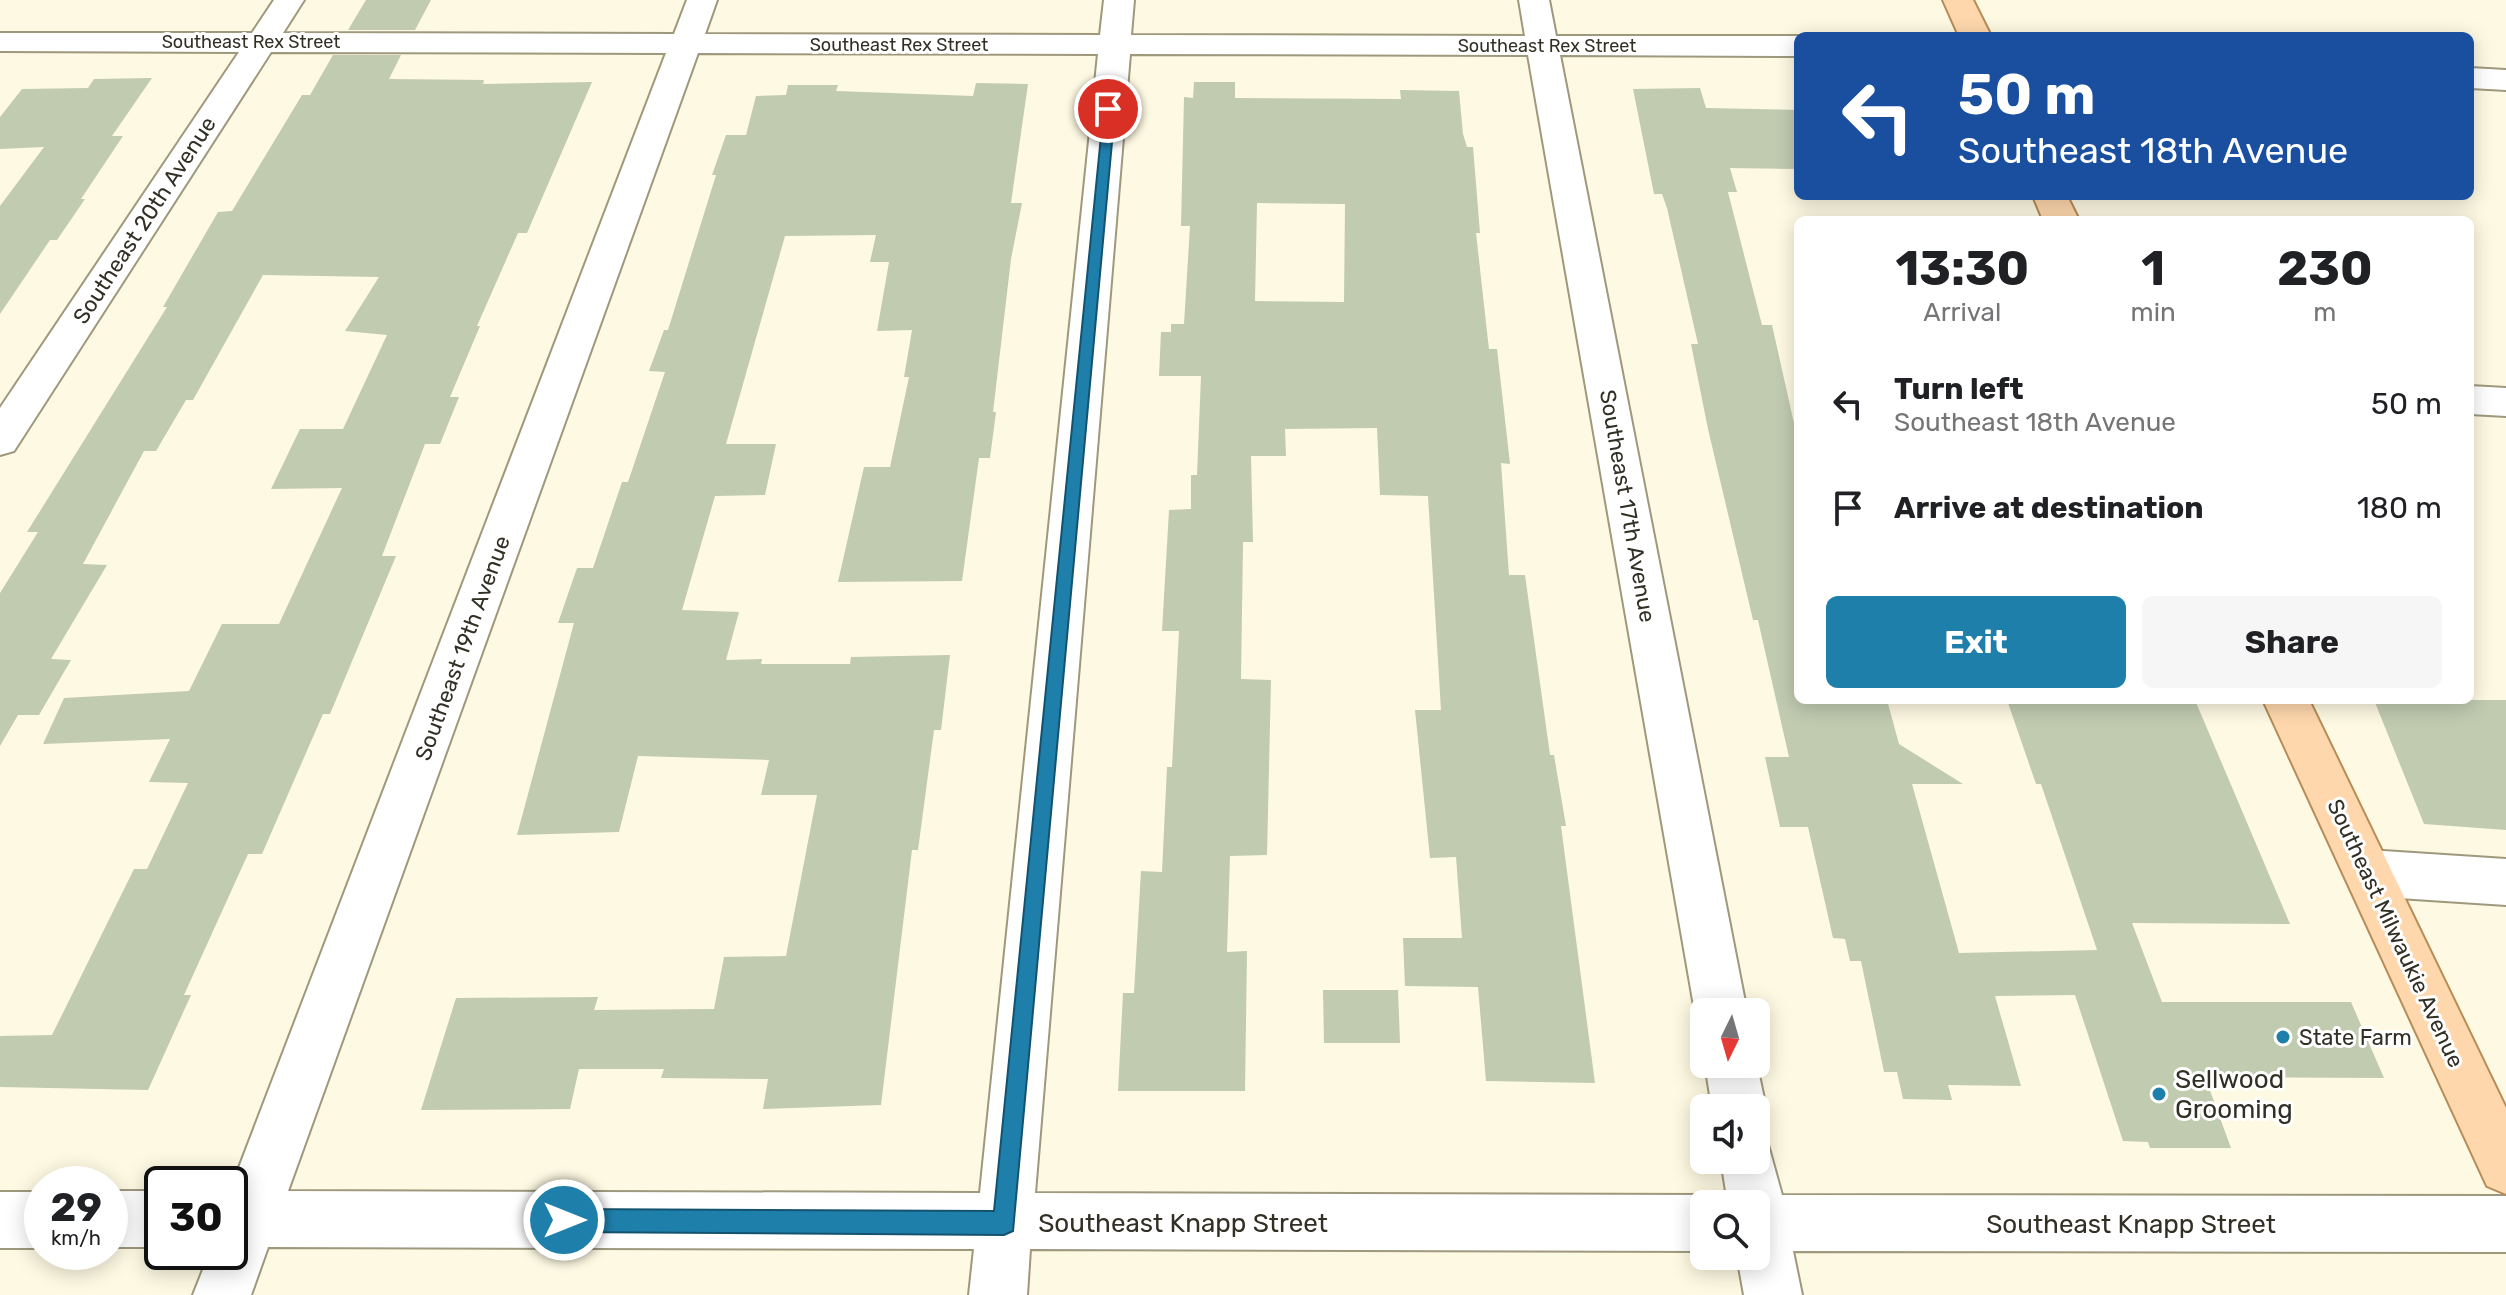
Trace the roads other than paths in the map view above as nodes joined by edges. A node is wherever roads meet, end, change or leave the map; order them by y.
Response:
1 (289, 0) edge
2 (702, 0) edge
3 (1119, 0) edge
4 (1534, 0) edge
5 (1958, 0) edge
6 (1973, 32) edge
7 (261, 41) junction
8 (0, 42) edge
9 (686, 44) junction
10 (1543, 45) junction
11 (1114, 46) junction
12 (1794, 46) edge
13 (2474, 78) edge
14 (2506, 80) edge
15 (2474, 400) edge
16 (2506, 402) edge
17 (0, 440) edge
18 (2288, 704) edge
19 (2368, 873) junction
20 (2506, 882) edge
21 (1718, 998) edge
22 (2506, 1167) edge
23 (248, 1197) edge
24 (1770, 1214) edge
25 (248, 1218) edge
26 (0, 1220) edge
27 (24, 1220) edge
28 (1004, 1223) junction
29 (1690, 1223) edge
30 (2506, 1224) edge
31 (228, 1270) edge
32 (1768, 1270) edge
33 (222, 1295) edge
34 (998, 1295) edge
35 (1773, 1295) edge

1 - 7 street, Southeast 20th Avenue
2 - 9 street, Southeast 19th Avenue
3 - 11 street
4 - 10 street, Southeast 17th Avenue
5 - 6 main road
7 - 8 street, Southeast Rex Street
7 - 9 street, Southeast Rex Street
7 - 17 street, Southeast 20th Avenue
9 - 11 street, Southeast Rex Street
9 - 23 street, Southeast 19th Avenue
10 - 11 street, Southeast Rex Street
10 - 12 street, Southeast Rex Street
10 - 21 street, Southeast 17th Avenue
11 - 28 street
13 - 14 street
15 - 16 street
18 - 19 main road, Southeast Milwaukie Avenue
19 - 20 street
19 - 22 main road, Southeast Milwaukie Avenue
24 - 30 street, Southeast Knapp Street
25 - 28 street, Southeast Knapp Street
26 - 27 street
28 - 29 street, Southeast Knapp Street
28 - 34 street
31 - 33 street, Southeast 19th Avenue
32 - 35 street

